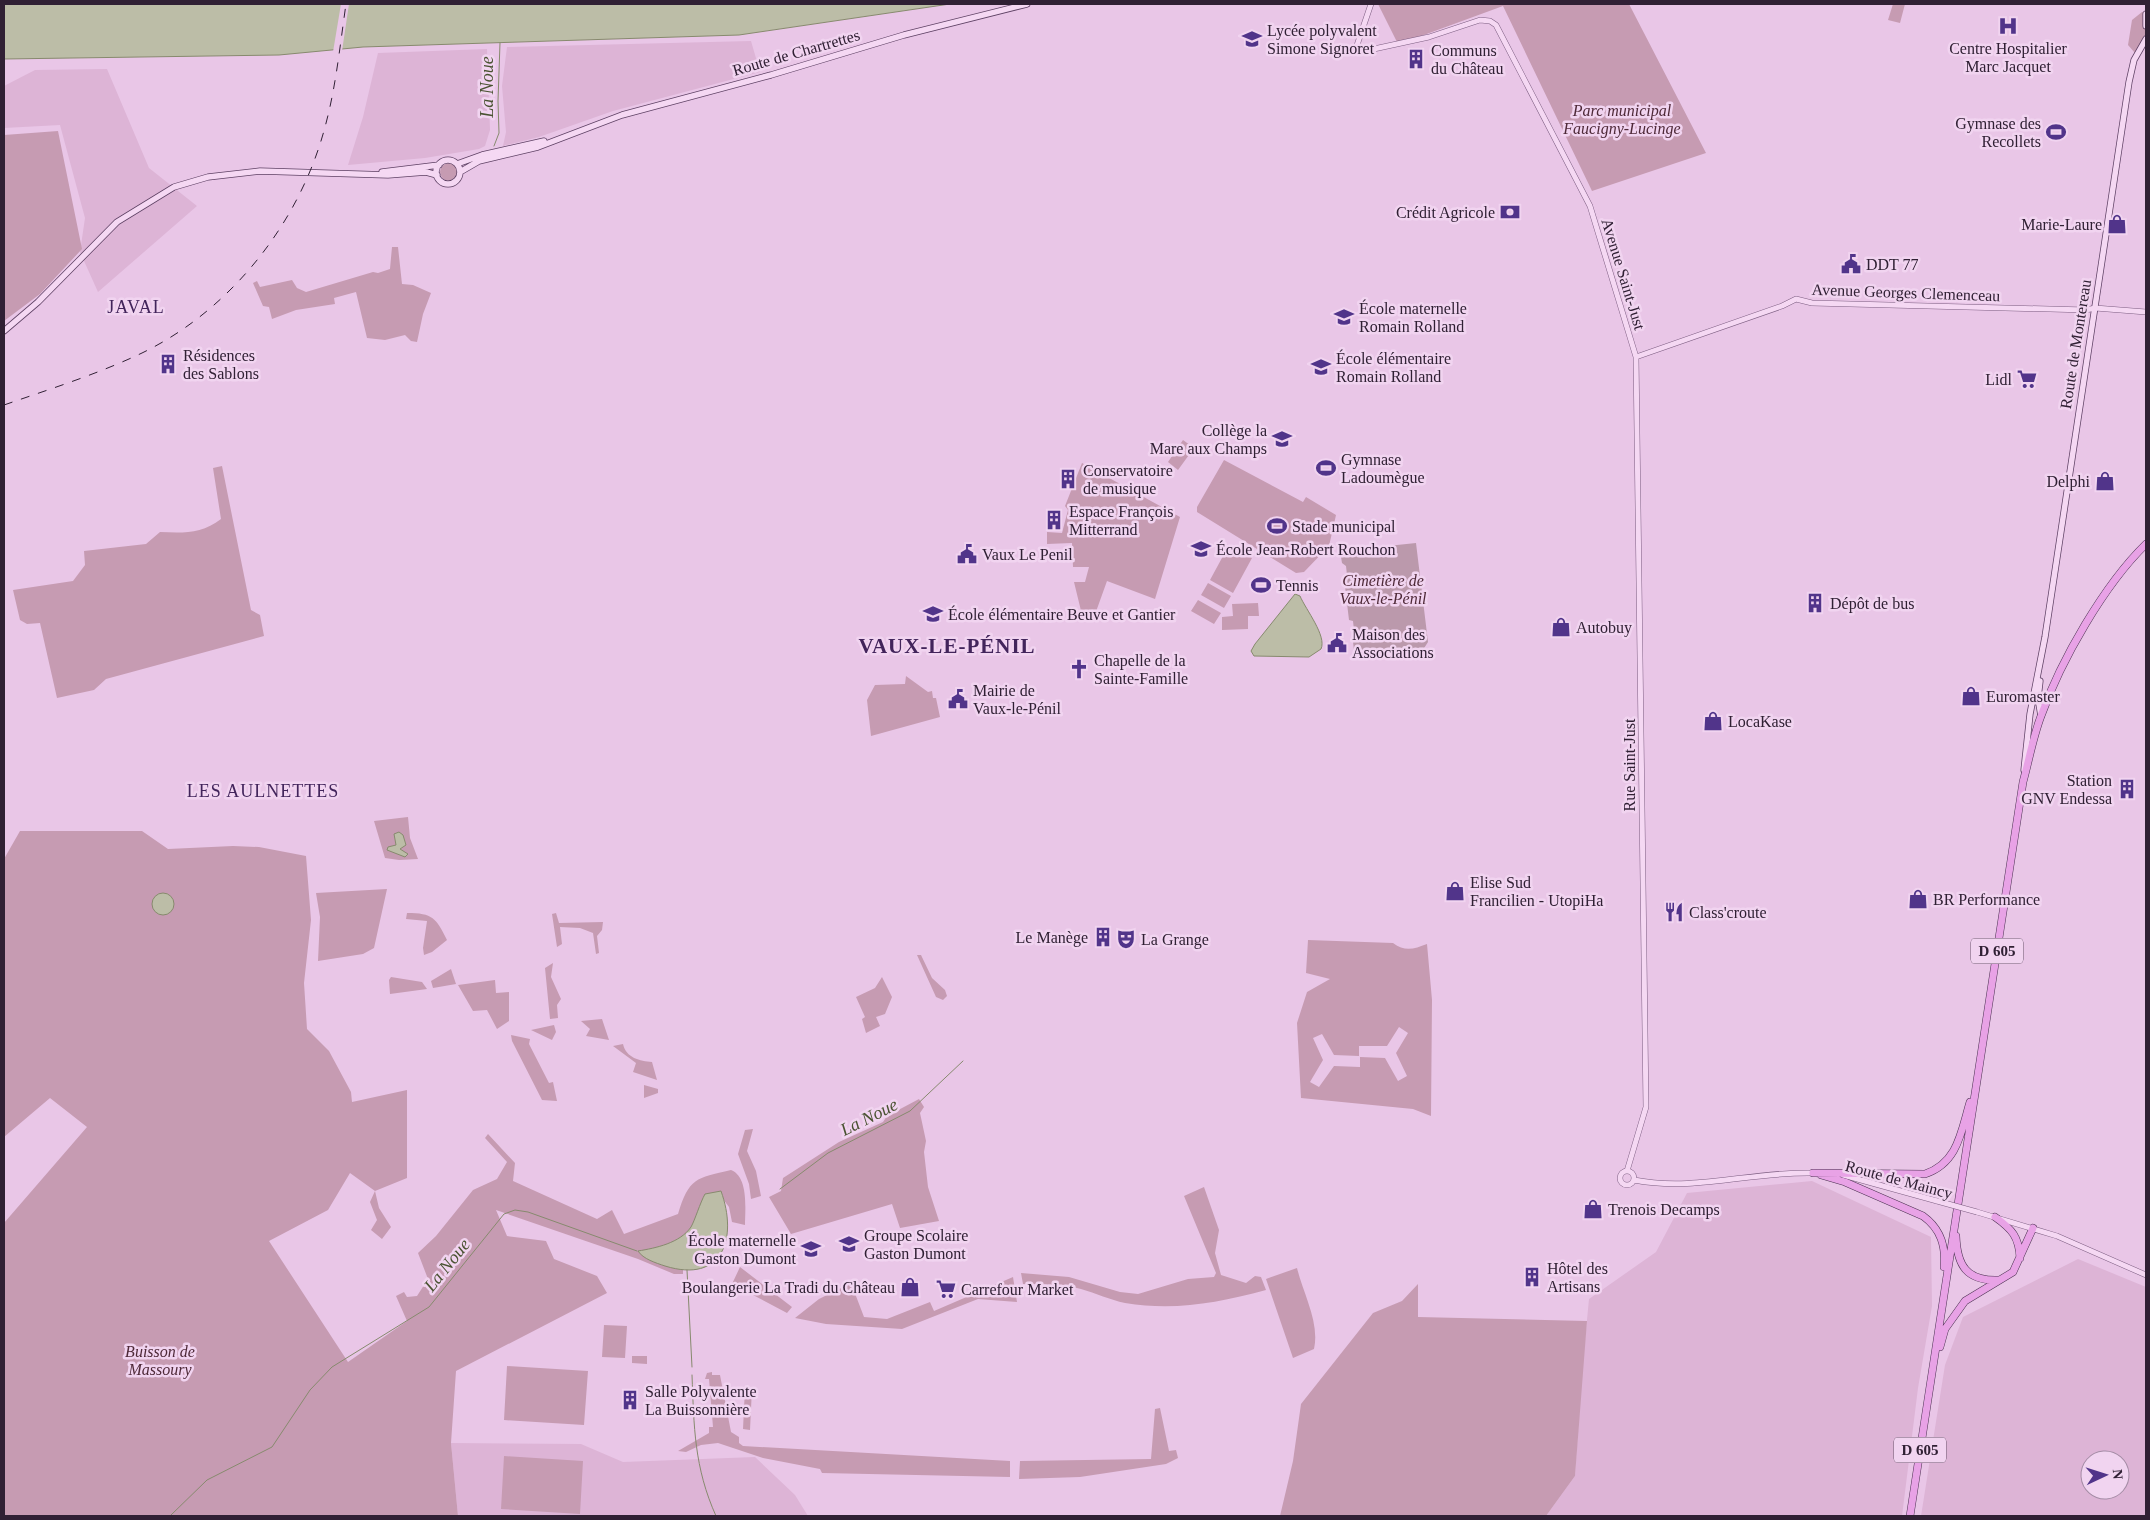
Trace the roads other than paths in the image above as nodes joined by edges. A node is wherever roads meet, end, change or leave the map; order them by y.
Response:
1 (1027, 4) edge
2 (1371, 4) edge
3 (2146, 14) edge
4 (2146, 26) edge
5 (2146, 39) edge
6 (2146, 54) edge
7 (2137, 56) junction
8 (574, 132) junction
9 (457, 164) junction
10 (439, 165) junction
11 (460, 172) junction
12 (375, 174) junction
13 (437, 175) junction
14 (2095, 308) junction
15 (2146, 312) edge
16 (4, 331) edge
17 (1636, 357) junction
18 (2146, 544) edge
19 (2045, 637) junction
20 (2041, 716) junction
21 (2023, 782) junction
22 (1978, 1075) junction
23 (1627, 1171) junction
24 (1813, 1172) junction
25 (1634, 1180) junction
26 (1995, 1217) junction
27 (1956, 1218) junction
28 (2033, 1228) junction
29 (2020, 1261) junction
30 (2146, 1276) edge
31 (2001, 1280) junction
32 (1942, 1303) junction
33 (1930, 1383) junction
34 (1910, 1516) edge

1 - 8 main road, Route de Chartrettes
2 - 17 street, Avenue Saint-Just
3 - 4 main road
5 - 7 main road, Route de Montereau
6 - 7 main road
7 - 14 main road, Route de Montereau
8 - 9 main road, Route de Chartrettes
8 - 11 main road, Route de Chartrettes
9 - 10 main road
9 - 11 main road
10 - 12 main road
10 - 13 main road
11 - 13 main road
12 - 13 main road
12 - 16 main road
14 - 15 street, Avenue Georges Clemenceau
14 - 17 street, Avenue Georges Clemenceau
14 - 19 main road, Route de Montereau
17 - 23 street, Rue Saint-Just
18 - 20 main road, D 605
19 - 20 main road, Route de Montereau
19 - 21 main road, Route de Montereau
20 - 21 main road, D 605
21 - 22 main road, D 605
22 - 24 main road
22 - 27 main road, D 605
23 - 25 street
23 - 25 street
24 - 25 street, Route de Maincy
24 - 26 street, Route de Maincy, bridge
24 - 32 main road
26 - 28 street, Route de Maincy
26 - 29 main road
27 - 31 main road
27 - 32 main road, D 605
28 - 29 main road
28 - 30 street, Route de Maincy
29 - 31 main road
31 - 33 main road
32 - 33 main road, D 605
33 - 34 main road, D 605

